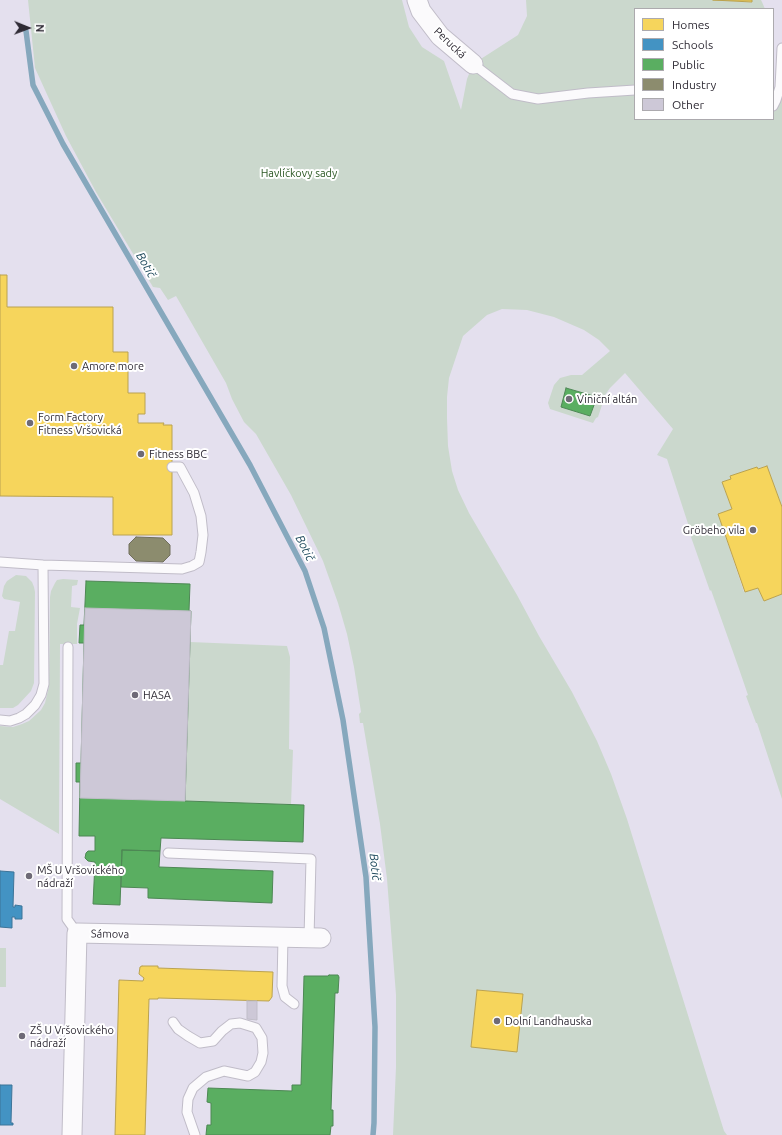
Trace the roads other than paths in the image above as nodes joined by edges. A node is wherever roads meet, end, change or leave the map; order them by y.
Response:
1 (417, 0) edge
2 (782, 48) edge
3 (473, 64) joint
4 (634, 90) edge
5 (774, 104) edge
6 (172, 467) dead end
7 (0, 562) edge
8 (43, 565) junction
9 (68, 647) dead end
10 (0, 720) edge
11 (168, 852) dead end
12 (77, 933) junction
13 (283, 937) junction
14 (315, 938) joint
15 (294, 1004) dead end
16 (174, 1022) dead end
17 (72, 1135) edge
18 (196, 1135) edge

1 - 3 street, Perucká
2 - 5 lane
3 - 4 lane
6 - 8 lane
7 - 8 lane
8 - 10 lane
9 - 12 lane
11 - 14 lane
12 - 13 street, Sámova
12 - 17 street, Sámova
13 - 14 street, Sámova
13 - 15 lane
16 - 18 lane

